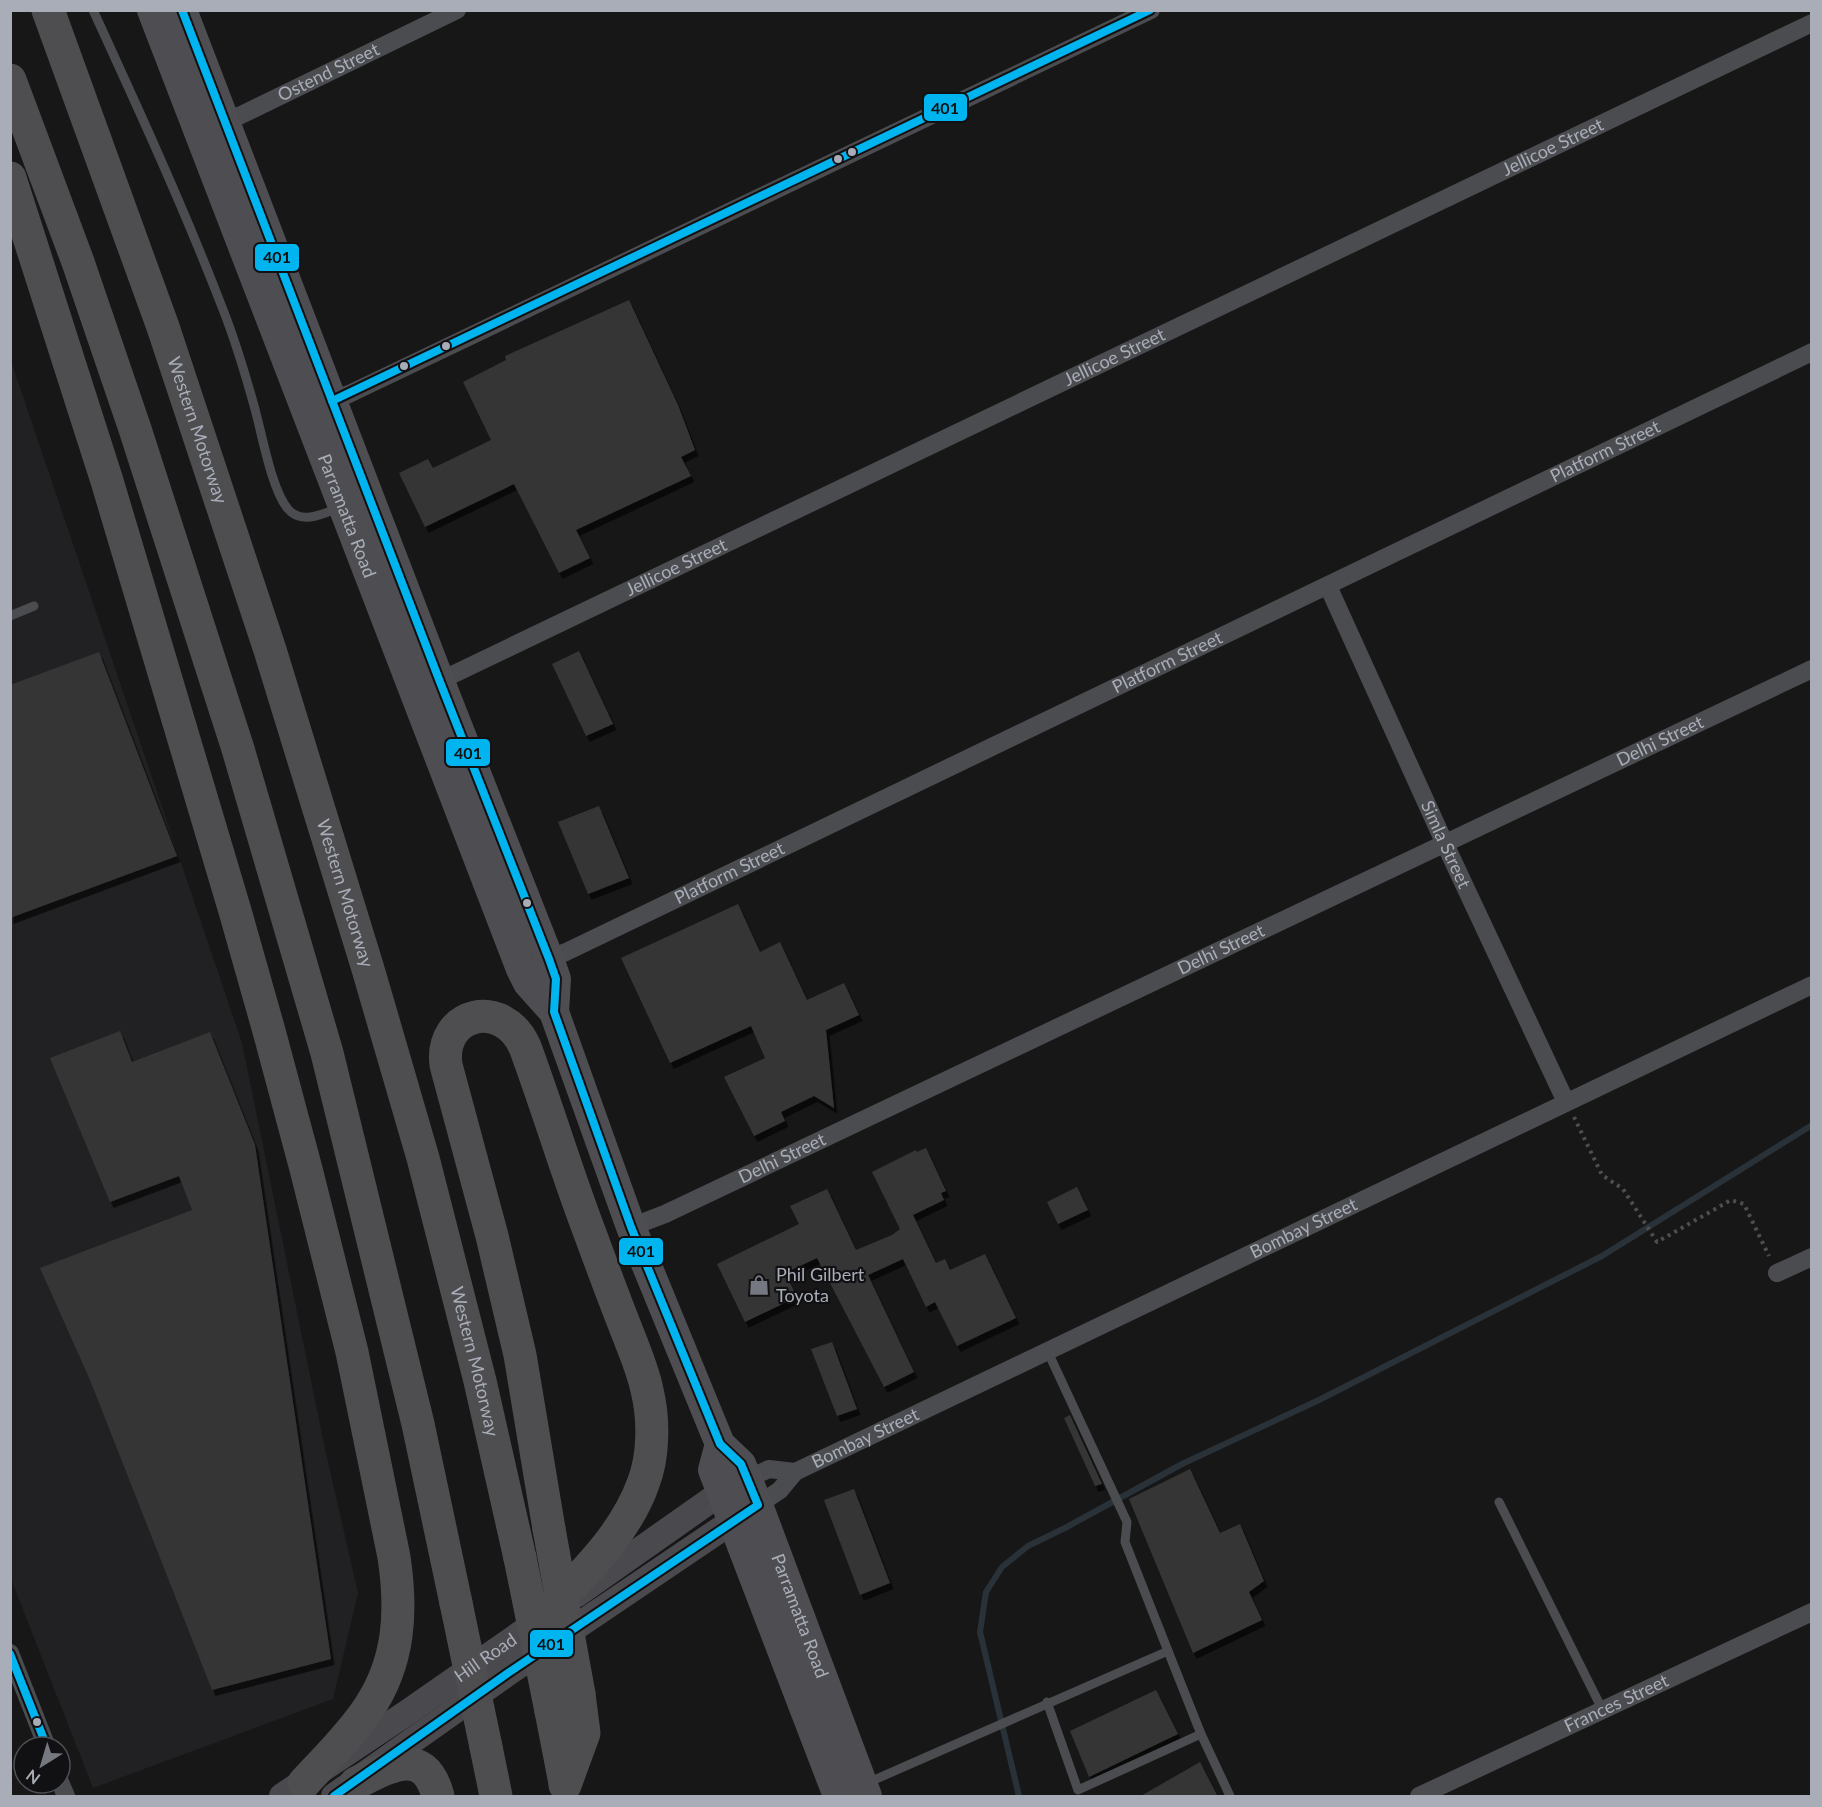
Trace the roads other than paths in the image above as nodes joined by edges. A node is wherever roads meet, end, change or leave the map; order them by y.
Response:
1 (48, 10) edge
2 (93, 10) edge
3 (152, 10) edge
4 (182, 10) edge
5 (458, 10) edge
6 (1151, 10) edge
7 (1812, 23) edge
8 (10, 80) edge
9 (211, 126) junction
10 (10, 178) edge
11 (1812, 352) edge
12 (319, 406) junction
13 (355, 501) junction
14 (1329, 586) junction
15 (34, 606) dead end
16 (10, 616) edge
17 (1812, 669) edge
18 (427, 687) junction
19 (1445, 844) junction
20 (549, 959) junction
21 (521, 969) junction
22 (1812, 985) edge
23 (554, 1012) junction
24 (1566, 1102) junction
25 (632, 1227) junction
26 (1812, 1257) edge
27 (1777, 1273) road end
28 (1047, 1350) junction
29 (795, 1472) junction
30 (740, 1499) junction
31 (1499, 1502) dead end
32 (1812, 1612) edge
33 (540, 1620) junction
34 (1168, 1651) junction
35 (10, 1653) edge
36 (1047, 1702) junction
37 (1602, 1709) junction
38 (1201, 1734) junction
39 (42, 1735) edge
40 (293, 1790) edge
41 (345, 1790) edge
42 (566, 1791) edge
43 (856, 1793) edge
44 (438, 1797) edge
45 (496, 1797) edge
46 (1230, 1797) edge
47 (1419, 1797) edge

1 - 42 highway, Western Motorway, bridge
2 - 13 lane
3 - 9 highway, Parramatta Road
4 - 9 highway, Parramatta Road
5 - 9 street, Ostend Street
6 - 12 street
7 - 18 street, Jellicoe Street
8 - 45 highway, bridge
9 - 12 highway, Parramatta Road
10 - 40 highway
11 - 14 street, Platform Street
12 - 13 highway, Parramatta Road
13 - 18 highway, Parramatta Road
14 - 19 street, Simla Street
14 - 20 street, Platform Street
15 - 16 lane
17 - 19 street, Delhi Street
18 - 20 highway, Parramatta Road
18 - 21 highway, Parramatta Road
19 - 24 street, Simla Street
19 - 25 street, Delhi Street
20 - 21 street, Platform Street
20 - 23 highway, Parramatta Road
21 - 23 highway, Parramatta Road
22 - 24 street, Bombay Street
23 - 25 highway, Parramatta Road
24 - 28 street, Bombay Street
25 - 30 highway, Parramatta Road
26 - 27 street
28 - 29 street, Bombay Street
28 - 34 lane
29 - 30 street, Bombay Street
29 - 30 street, Bombay Street
30 - 33 main road, Hill Road
30 - 41 main road, Hill Road
30 - 43 highway, Parramatta Road
31 - 37 lane
32 - 37 street, Frances Street
33 - 40 main road, Hill Road
33 - 42 highway, bridge
34 - 36 lane
34 - 38 lane
35 - 39 street
36 - 38 lane
36 - 43 lane
37 - 47 street, Frances Street
38 - 46 lane
41 - 44 highway

